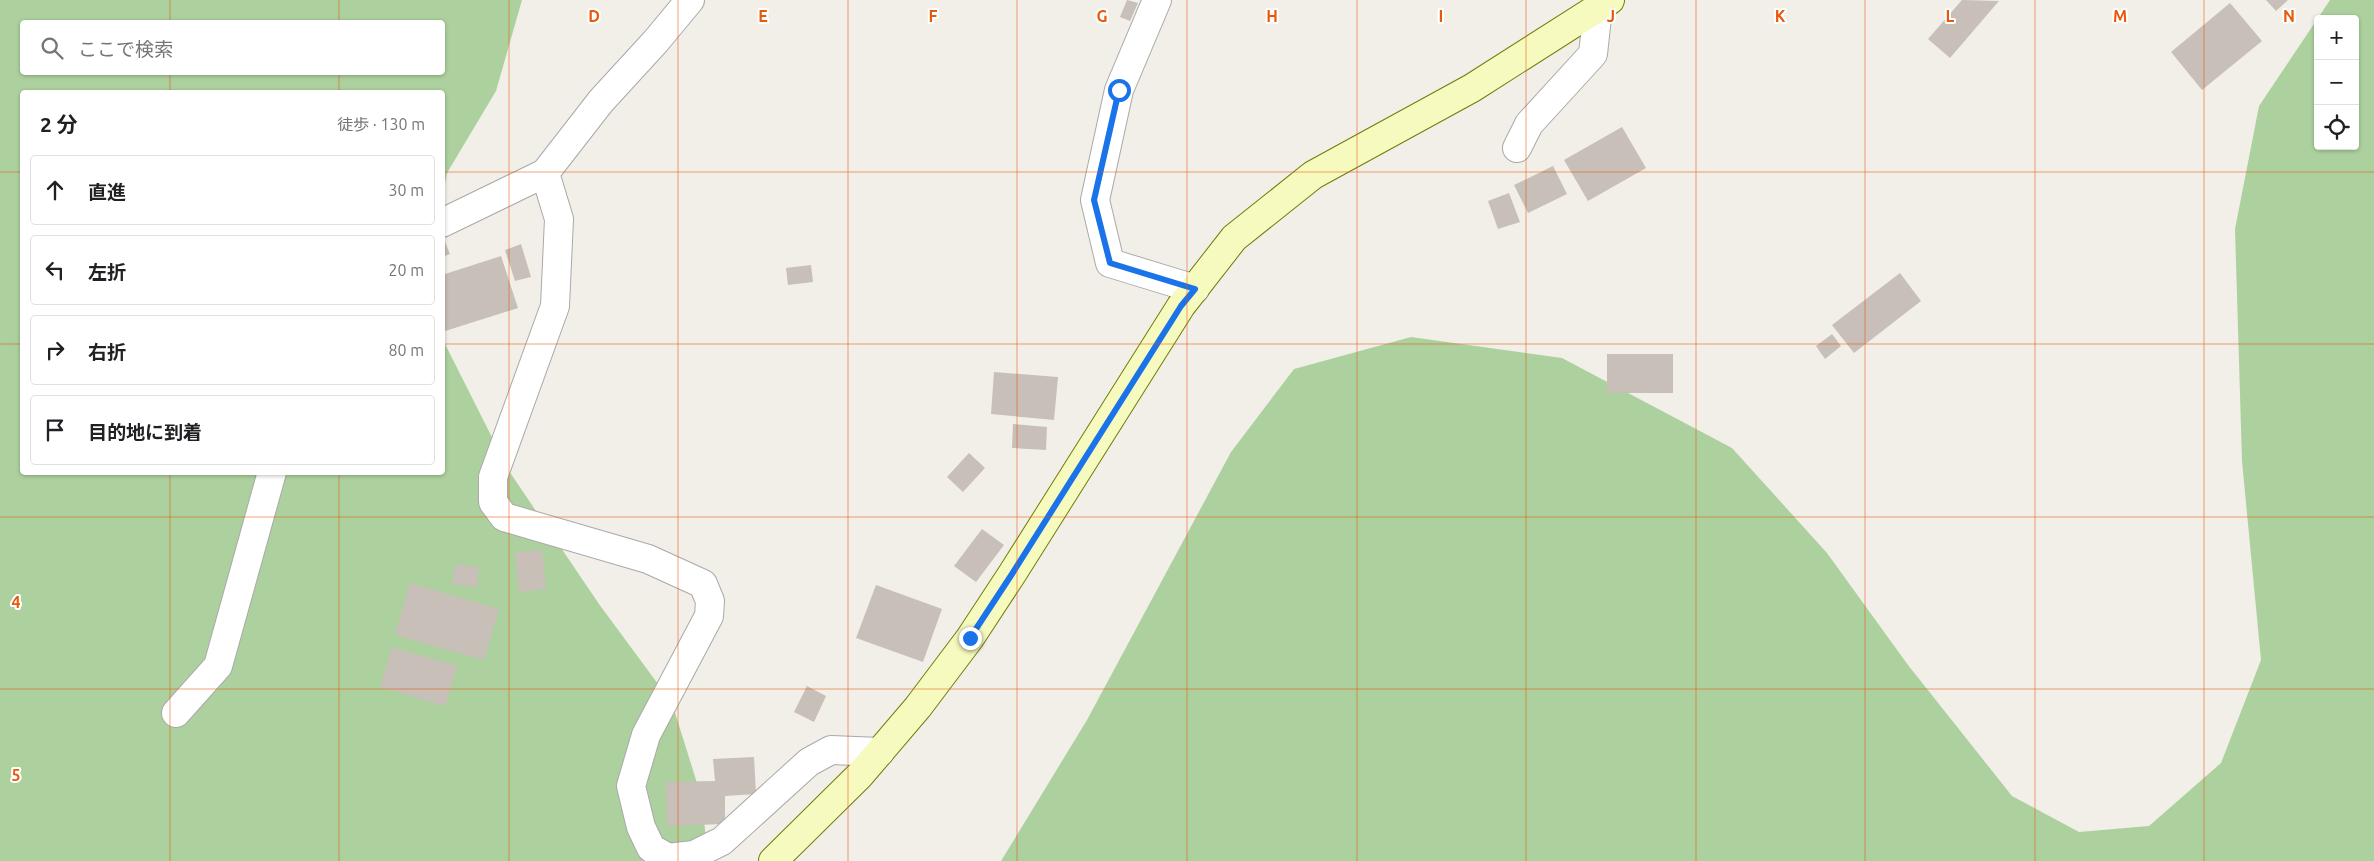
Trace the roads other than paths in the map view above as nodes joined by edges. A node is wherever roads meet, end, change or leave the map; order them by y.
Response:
1 (690, 0) edge
2 (1157, 0) edge
3 (1604, 4) edge
4 (1517, 148) dead end
5 (545, 173) junction
6 (445, 222) edge
7 (1195, 289) junction
8 (271, 475) edge
9 (176, 713) dead end
10 (880, 752) junction
11 (773, 861) edge

1 - 5 street
2 - 7 street
3 - 4 street
3 - 7 street
5 - 6 street
5 - 10 street
7 - 10 street
8 - 9 street
10 - 11 street

